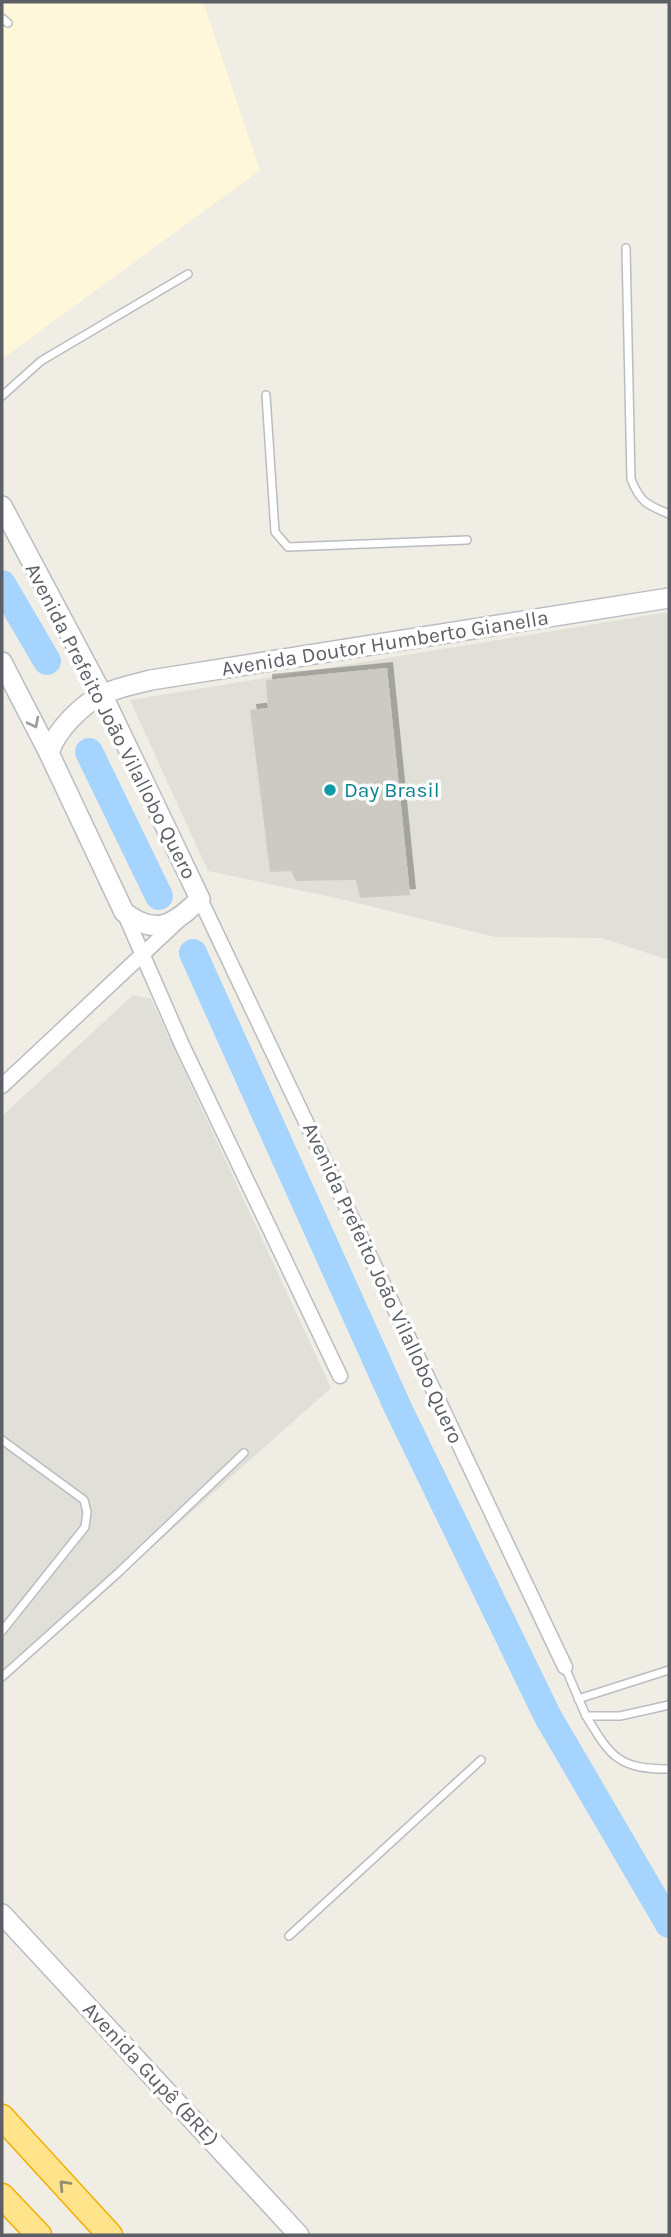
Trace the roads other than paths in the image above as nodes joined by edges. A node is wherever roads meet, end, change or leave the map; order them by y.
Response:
1 (626, 248) dead end
2 (188, 275) dead end
3 (266, 395) dead end
4 (2, 396) edge
5 (2, 506) edge
6 (669, 514) edge
7 (467, 540) dead end
8 (669, 598) edge
9 (2, 662) edge
10 (102, 694) junction
11 (49, 753) junction
12 (200, 899) junction
13 (124, 912) junction
14 (178, 920) junction
15 (143, 955) junction
16 (2, 1086) edge
17 (340, 1376) dead end
18 (2, 1440) edge
19 (244, 1453) dead end
20 (2, 1631) edge
21 (565, 1667) joint
22 (669, 1670) edge
23 (2, 1678) edge
24 (578, 1699) junction
25 (669, 1706) edge
26 (586, 1716) junction
27 (481, 1760) dead end
28 (669, 1769) edge
29 (2, 1914) edge
30 (289, 1936) dead end
31 (2, 2118) edge
32 (2, 2196) edge
33 (39, 2235) edge
34 (110, 2235) edge
35 (299, 2235) edge

1 - 6 lane
2 - 4 lane
3 - 7 lane
5 - 10 main road, Avenida Prefeito João Vilallobo Quero
8 - 10 main road, Avenida Doutor Humberto Gianella
9 -> 11 main road
10 - 11 main road
10 - 12 main road, Avenida Prefeito João Vilallobo Quero
11 - 13 main road
12 - 14 main road, Avenida Prefeito João Vilallobo Quero
12 - 21 street, Avenida Prefeito João Vilallobo Quero
13 - 14 main road
13 - 15 street
14 - 15 street, Avenida Prefeito João Vilallobo Quero
15 - 16 street, Avenida Prefeito João Vilallobo Quero
15 - 17 street
18 - 20 lane
19 - 23 lane
21 - 24 lane
22 - 24 lane
24 - 26 lane
25 - 26 lane
26 - 28 lane
27 - 30 lane
29 - 35 main road, Avenida Gupê (BRE)
34 -> 31 highway
32 - 33 highway

